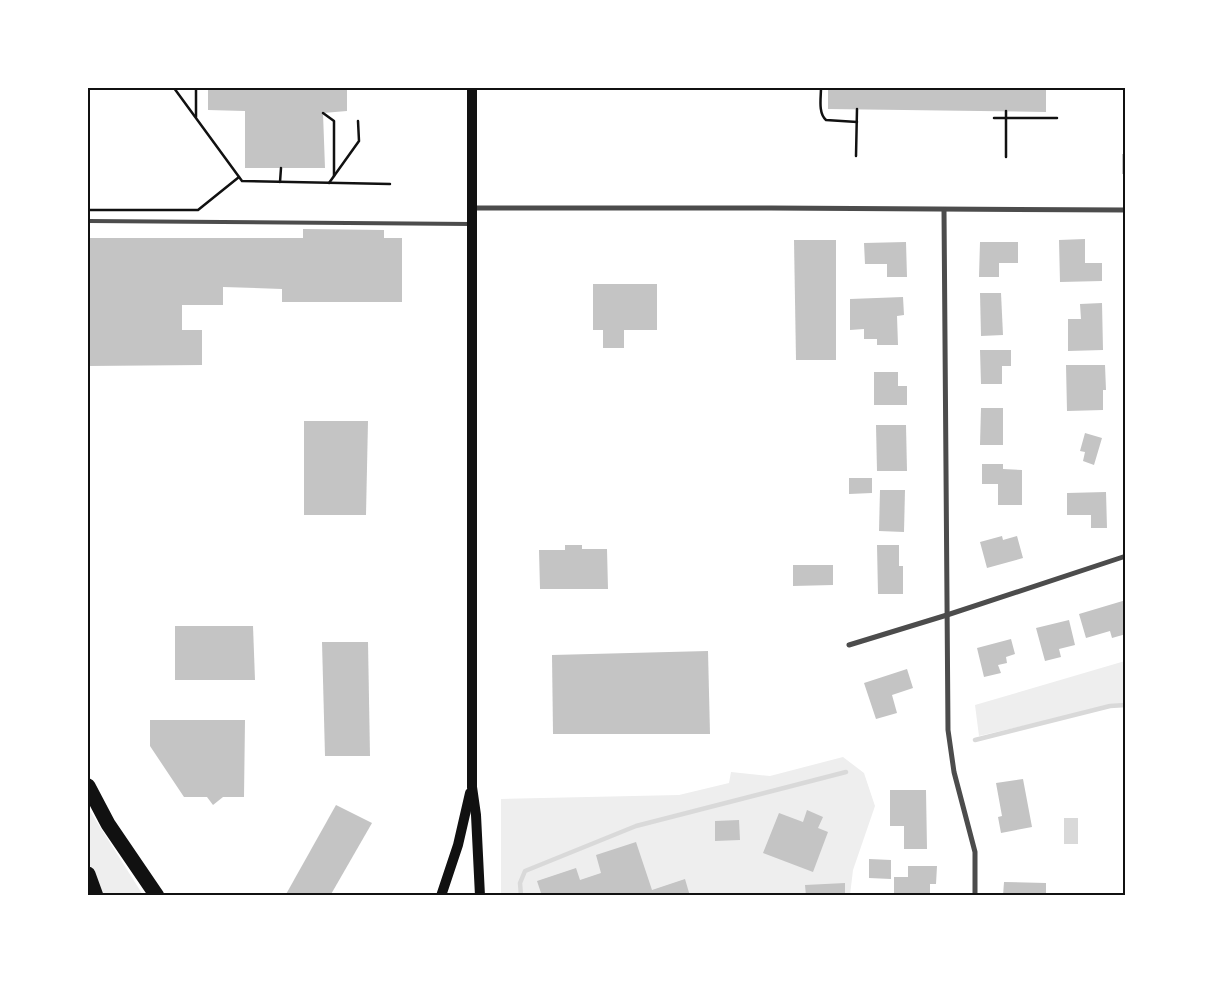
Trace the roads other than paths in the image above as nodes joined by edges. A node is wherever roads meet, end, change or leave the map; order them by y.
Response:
1 (472, 88) edge
2 (472, 208) junction
3 (944, 210) junction
4 (1126, 210) edge
5 (88, 221) edge
6 (472, 224) junction
7 (1126, 556) edge
8 (947, 615) junction
9 (849, 645) dead end
10 (88, 786) edge
11 (472, 787) junction
12 (88, 874) edge
13 (96, 896) edge
14 (157, 896) edge
15 (441, 896) edge
16 (480, 896) edge
17 (975, 896) edge

1 - 2 main road
2 - 3 street
2 - 6 main road
3 - 4 street
3 - 8 street
5 - 6 lane
6 - 11 main road
7 - 8 street
8 - 9 street
8 - 17 street
10 - 14 highway
11 - 15 main road
11 - 16 main road
12 - 13 highway

